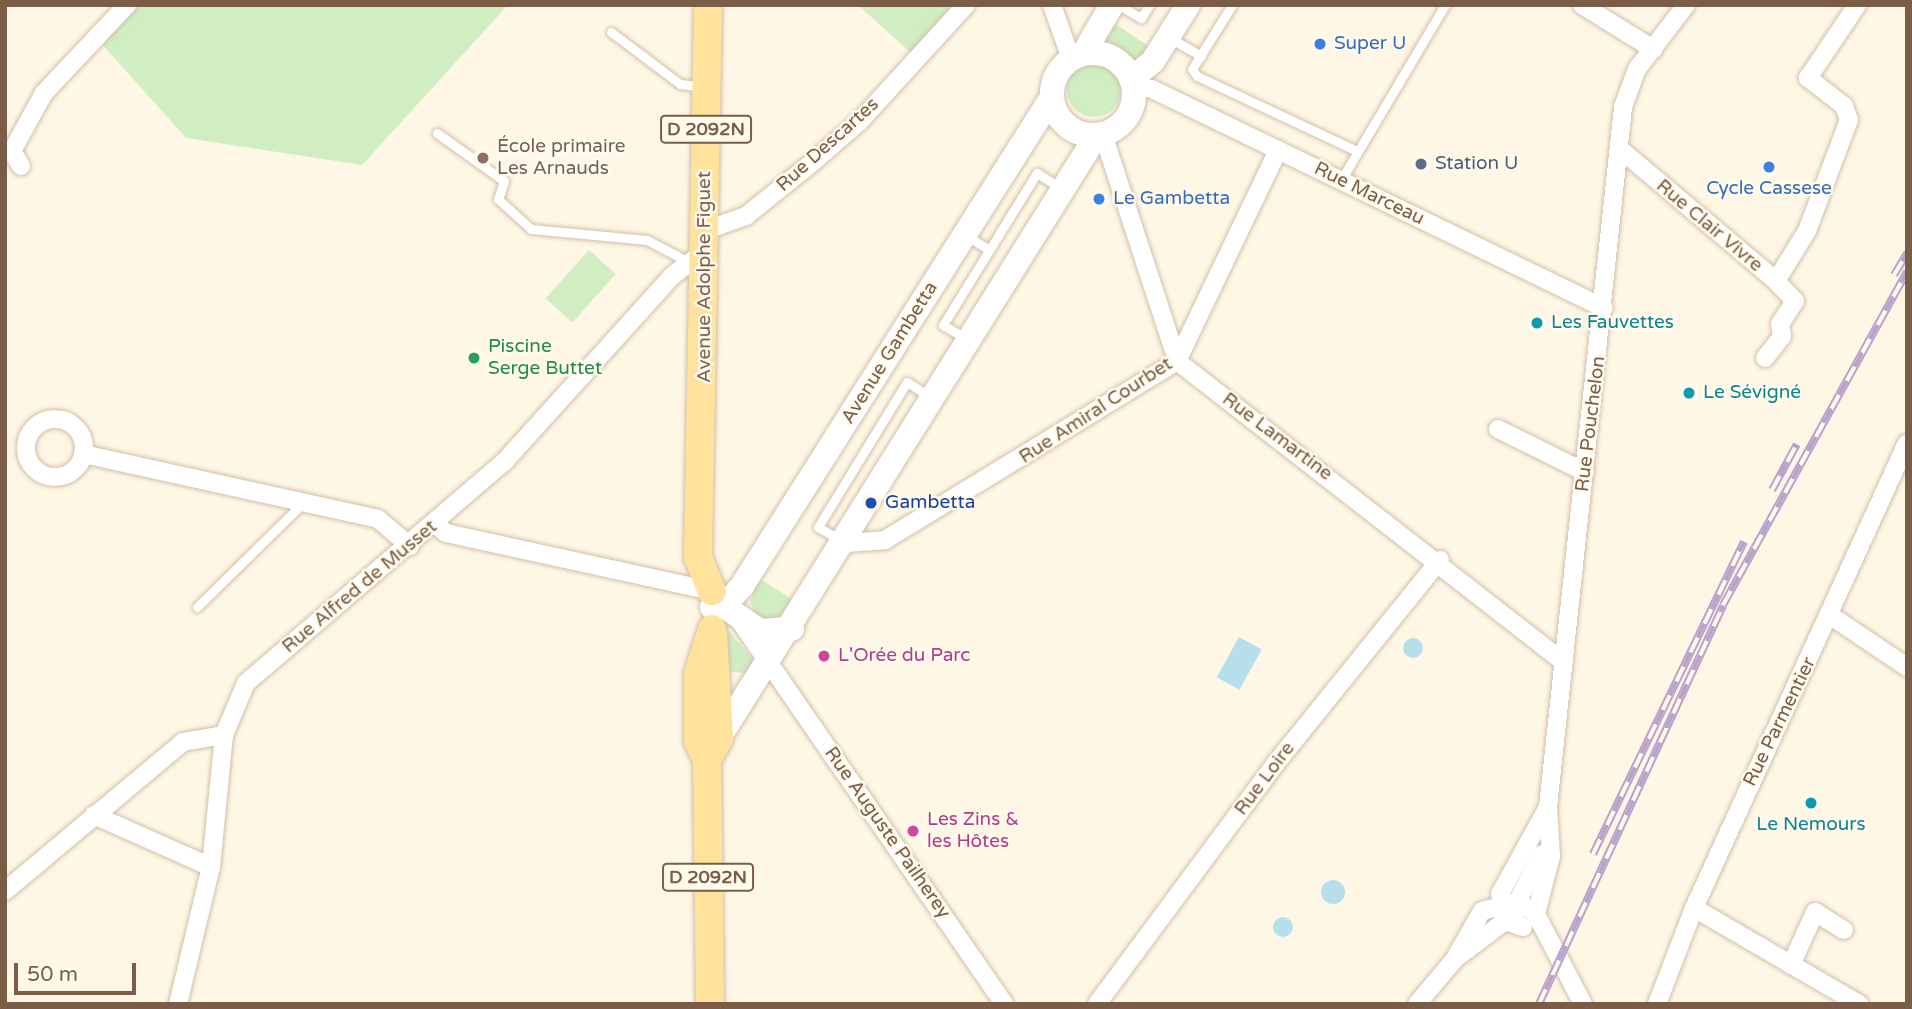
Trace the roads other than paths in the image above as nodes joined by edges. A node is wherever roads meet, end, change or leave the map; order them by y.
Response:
1 (127, 5) edge
2 (708, 5) edge
3 (966, 5) edge
4 (1052, 5) edge
5 (1112, 5) edge
6 (1119, 5) edge
7 (1149, 5) edge
8 (1188, 5) edge
9 (1232, 5) edge
10 (1445, 5) edge
11 (1582, 5) edge
12 (1686, 5) edge
13 (1857, 5) edge
14 (611, 32) dead end
15 (1168, 37) junction
16 (1653, 49) junction
17 (1077, 56) junction
18 (1201, 56) junction
19 (1132, 82) junction
20 (707, 87) junction
21 (1052, 97) junction
22 (437, 133) dead end
23 (1100, 134) junction
24 (1620, 149) junction
25 (1278, 150) junction
26 (1357, 151) junction
27 (22, 166) dead end
28 (1341, 180) junction
29 (1067, 191) junction
30 (965, 235) junction
31 (699, 248) junction
32 (989, 250) junction
33 (1776, 281) junction
34 (1604, 308) junction
35 (972, 342) junction
36 (1765, 358) dead end
37 (1177, 361) junction
38 (935, 401) junction
39 (1498, 429) dead end
40 (1907, 443) edge
41 (83, 454) dead end
42 (1585, 472) junction
43 (305, 501) junction
44 (435, 524) junction
45 (846, 543) junction
46 (410, 546) junction
47 (1440, 560) junction
48 (197, 607) dead end
49 (719, 609) junction
50 (1831, 616) junction
51 (792, 629) junction
52 (1564, 662) junction
53 (769, 663) junction
54 (1907, 667) edge
55 (224, 735) junction
56 (713, 749) junction
57 (1548, 807) junction
58 (94, 815) junction
59 (1549, 838) junction
60 (211, 867) junction
61 (12, 873) edge
62 (5, 891) edge
63 (1694, 908) junction
64 (1511, 913) junction
65 (1536, 914) junction
66 (1844, 930) dead end
67 (1556, 947) junction
68 (1791, 965) junction
69 (709, 1001) edge
70 (178, 1004) edge
71 (1004, 1004) edge
72 (1097, 1004) edge
73 (1417, 1004) edge
74 (1583, 1004) edge
75 (1657, 1004) edge
76 (1859, 1004) edge

1 - 27 street
2 - 20 main road, Avenue Adolphe Figuet / D 2092N
3 - 31 street, Rue Descartes
4 - 17 street
5 - 17 main road, Avenue Gambetta
6 - 7 lane
8 - 15 main road
9 - 18 lane
10 - 26 lane
11 - 16 street
12 - 16 street, Rue Pouchelon
13 - 33 street, Rue Clair Vivre
14 - 20 lane
15 - 18 lane
15 - 19 main road
16 - 24 street, Rue Pouchelon
17 - 19 main road
17 - 21 main road, Avenue Gambetta
18 - 26 lane
19 - 23 main road
19 - 25 street, Rue Marceau
20 - 31 main road, Avenue Adolphe Figuet / D 2092N
21 - 23 main road
21 - 30 main road, Avenue Gambetta
22 - 31 lane
23 - 29 main road
23 - 37 street
24 - 33 street, Rue Clair Vivre
24 - 34 street, Rue Pouchelon
25 - 28 street, Rue Marceau
25 - 37 street, Rue Amiral Courbet
26 - 28 lane
28 - 34 street, Rue Marceau
29 - 32 lane
29 - 35 main road
30 - 32 lane
30 - 49 main road, Avenue Gambetta
31 - 44 street, Rue Alfred de Musset
31 - 49 main road, Avenue Adolphe Figuet / D 2092N
32 - 35 lane
33 - 36 street
34 - 42 street, Rue Pouchelon
35 - 38 main road
37 - 45 street, Rue Amiral Courbet
37 - 47 street, Rue Lamartine
38 - 45 main road
38 - 45 lane
39 - 42 street
40 - 50 street, Rue Parmentier
41 - 43 street
42 - 52 street, Rue Pouchelon
43 - 46 street
43 - 48 lane
44 - 46 street, Rue Alfred de Musset
44 - 49 street
45 - 51 main road
46 - 55 street, Rue Alfred de Musset
47 - 52 street, Rue Lamartine
47 - 72 street, Rue Loire
49 - 51 main road
49 - 53 street
49 - 56 main road, D 2092N
50 - 54 street
50 - 63 street, Rue Parmentier
51 - 53 main road
52 - 57 street, Rue Pouchelon
53 - 56 main road
53 - 71 street, Rue Auguste Pailherey
55 - 58 street
55 - 60 street, Rue Alfred de Musset
56 - 69 main road, D 2092N
57 - 59 street
57 - 64 street
58 - 60 street
58 - 61 street
59 - 64 street
59 - 65 street
60 - 70 street, Rue Alfred de Musset
61 - 62 street
63 - 68 street
63 - 75 street, Rue Parmentier
64 - 65 street
64 - 67 street
64 - 73 street
65 - 67 street
66 - 68 street
67 - 74 street
68 - 76 street

